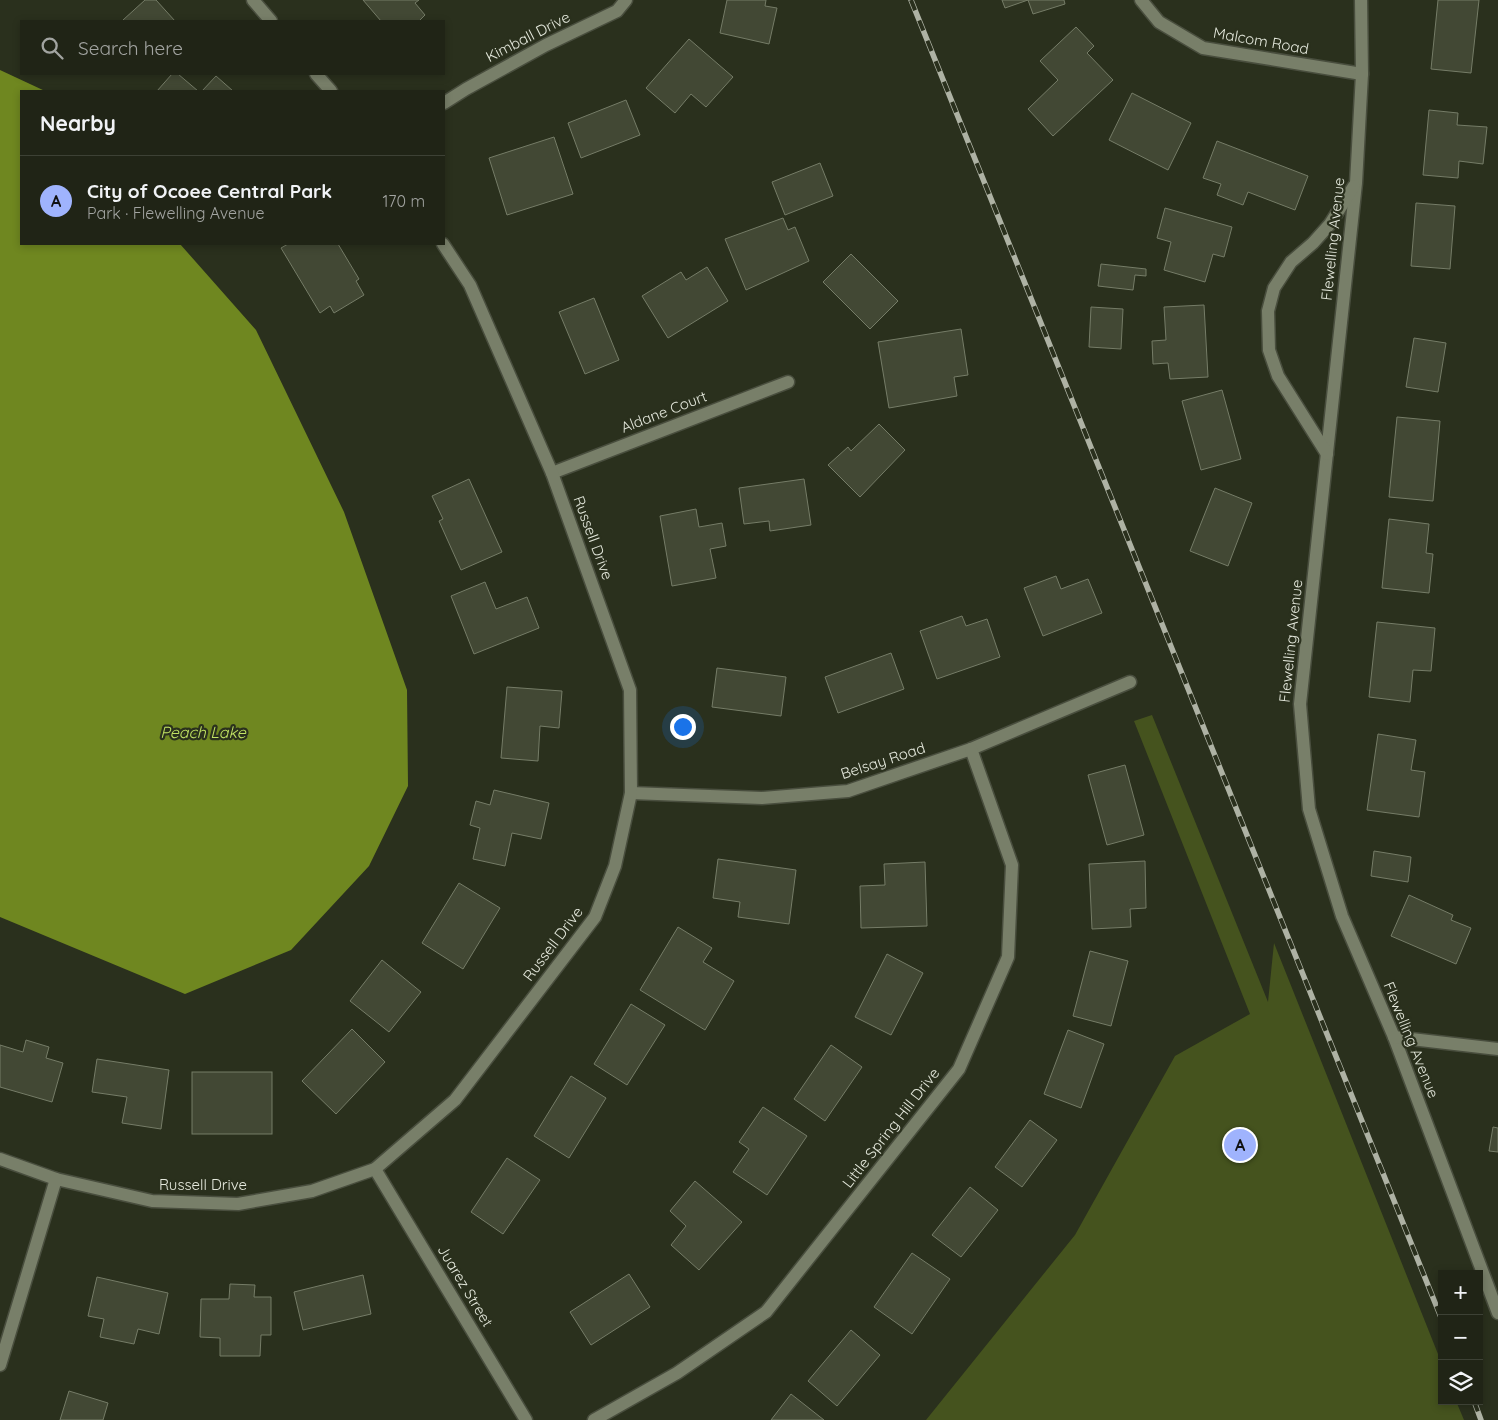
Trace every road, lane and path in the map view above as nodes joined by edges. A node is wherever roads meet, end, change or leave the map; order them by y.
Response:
1 (253, 0) edge
2 (626, 0) edge
3 (1141, 0) edge
4 (1361, 0) edge
5 (270, 20) edge
6 (1362, 74) junction
7 (317, 75) edge
8 (330, 90) edge
9 (445, 102) edge
10 (1356, 183) junction
11 (444, 245) edge
12 (788, 382) dead end
13 (1327, 454) junction
14 (552, 473) junction
15 (1130, 682) dead end
16 (971, 749) junction
17 (631, 793) junction
18 (1394, 1037) junction
19 (1498, 1049) edge
20 (0, 1159) edge
21 (375, 1169) junction
22 (56, 1179) junction
23 (1498, 1313) edge
24 (0, 1365) edge
25 (526, 1420) edge
26 (594, 1420) edge

1 - 5 street
2 - 9 street, Kimball Drive
3 - 6 street, Malcom Road
4 - 6 street, Flewelling Avenue
6 - 10 street, Flewelling Avenue
7 - 8 street
10 - 13 street, Flewelling Avenue
10 - 13 street
11 - 14 street, Russell Drive
12 - 14 street, Aldane Court
13 - 18 street, Flewelling Avenue
14 - 17 street, Russell Drive
15 - 16 street, Belsay Road
16 - 17 street, Belsay Road
16 - 26 street, Little Spring Hill Drive
17 - 21 street, Russell Drive
18 - 19 street
18 - 23 street, Flewelling Avenue
20 - 22 street, Russell Drive
21 - 22 street, Russell Drive
21 - 25 street, Juarez Street
22 - 24 street

